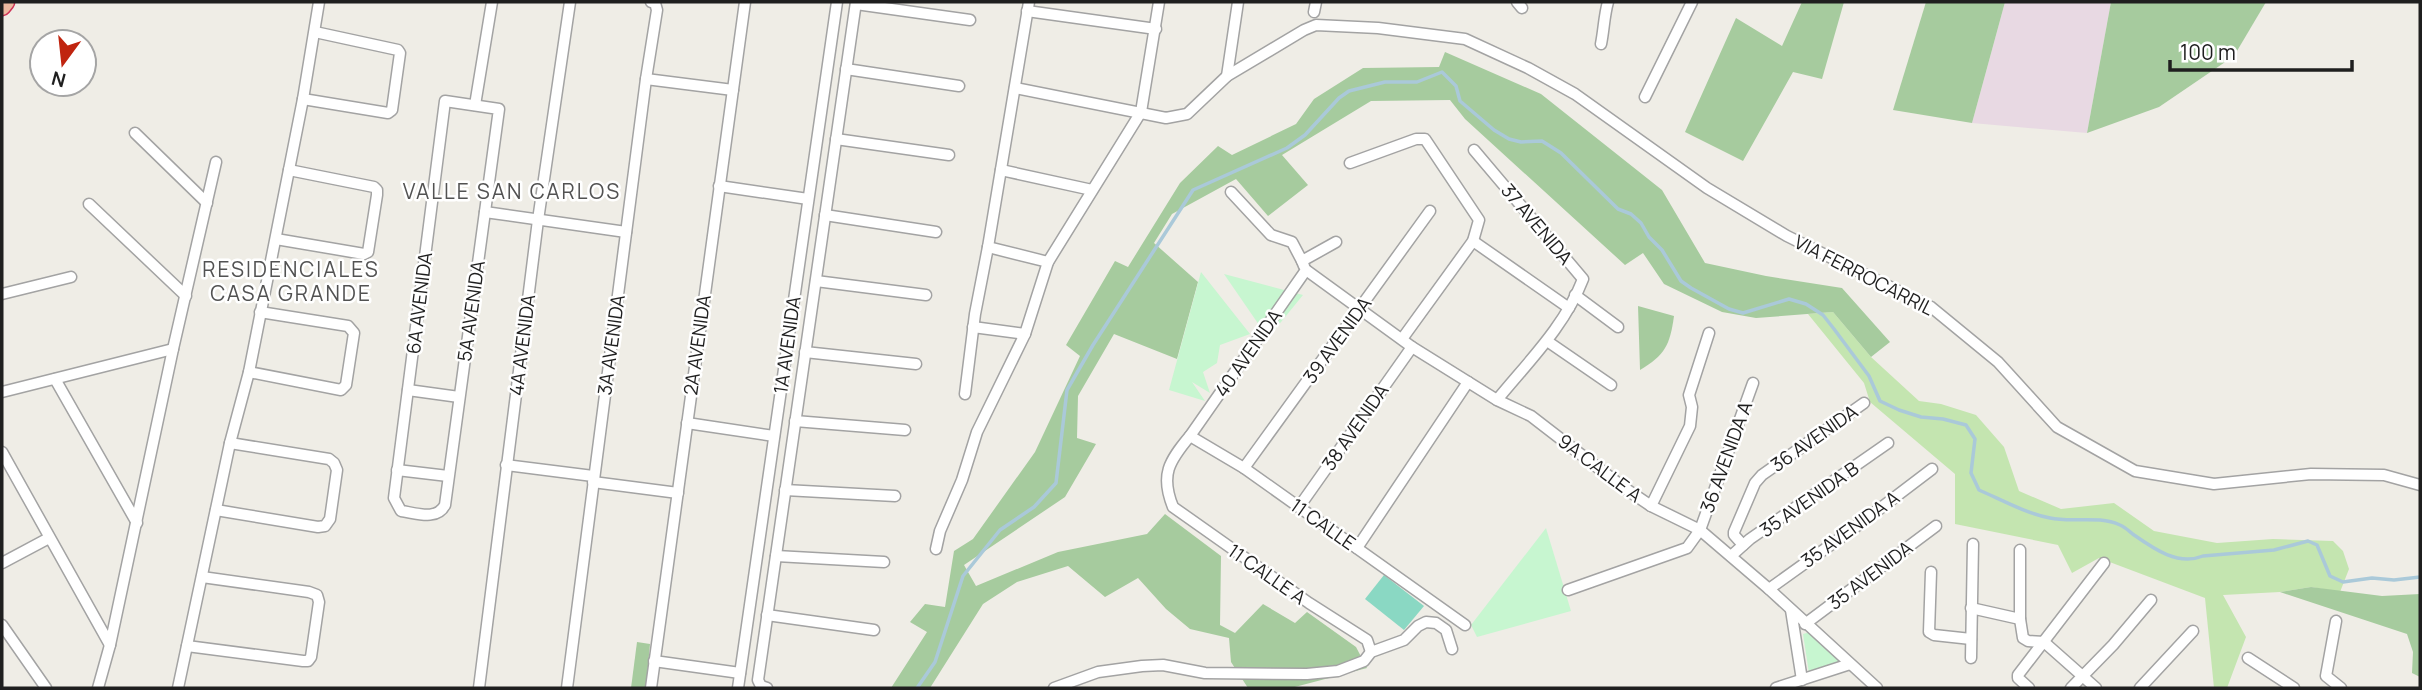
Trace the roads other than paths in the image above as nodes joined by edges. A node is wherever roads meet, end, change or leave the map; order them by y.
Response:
1 (6, 2) edge
2 (319, 2) edge
3 (492, 2) edge
4 (570, 2) edge
5 (653, 2) edge
6 (745, 2) edge
7 (837, 2) edge
8 (1159, 2) edge
9 (1238, 2) edge
10 (1608, 2) edge
11 (1692, 2) edge
12 (856, 3) edge
13 (2, 7) edge
14 (1028, 7) edge
15 (970, 20) dead end
16 (1156, 29) junction
17 (315, 32) junction
18 (1601, 44) dead end
19 (846, 69) junction
20 (1227, 76) junction
21 (646, 79) junction
22 (959, 86) dead end
23 (1015, 88) junction
24 (733, 90) junction
25 (1646, 97) dead end
26 (303, 99) junction
27 (475, 105) junction
28 (1141, 112) junction
29 (135, 133) dead end
30 (836, 139) junction
31 (1474, 150) dead end
32 (948, 155) dead end
33 (216, 162) dead end
34 (1350, 163) dead end
35 (289, 170) junction
36 (1001, 170) junction
37 (719, 186) junction
38 (1092, 190) junction
39 (1231, 192) dead end
40 (808, 199) junction
41 (207, 202) junction
42 (89, 204) dead end
43 (1430, 211) dead end
44 (485, 212) junction
45 (825, 215) junction
46 (538, 220) junction
47 (936, 232) dead end
48 (626, 233) junction
49 (276, 239) junction
50 (1473, 241) junction
51 (1336, 242) dead end
52 (988, 247) junction
53 (1048, 262) junction
54 (1304, 266) junction
55 (71, 277) dead end
56 (816, 281) junction
57 (2, 294) edge
58 (926, 295) dead end
59 (1575, 295) junction
60 (186, 296) junction
61 (1569, 308) junction
62 (1360, 309) junction
63 (260, 312) junction
64 (973, 327) junction
65 (1618, 327) dead end
66 (1709, 333) dead end
67 (1025, 334) junction
68 (1402, 339) junction
69 (1546, 341) junction
70 (1412, 347) junction
71 (173, 349) junction
72 (805, 352) junction
73 (916, 364) dead end
74 (249, 372) junction
75 (55, 379) junction
76 (1468, 382) junction
77 (1753, 383) dead end
78 (1611, 385) dead end
79 (408, 390) junction
80 (2, 392) edge
81 (965, 394) dead end
82 (459, 397) junction
83 (1497, 400) junction
84 (1864, 403) dead end
85 (795, 421) junction
86 (687, 423) junction
87 (905, 430) dead end
88 (774, 436) junction
89 (1190, 436) junction
90 (230, 443) junction
91 (1888, 443) dead end
92 (2, 452) edge
93 (506, 465) junction
94 (1244, 468) junction
95 (1932, 469) dead end
96 (397, 470) junction
97 (448, 476) junction
98 (593, 479) junction
99 (2420, 485) edge
100 (785, 490) junction
101 (678, 493) junction
102 (895, 496) dead end
103 (1651, 506) junction
104 (1299, 507) junction
105 (216, 510) junction
106 (441, 512) joint
107 (137, 523) junction
108 (1936, 526) dead end
109 (1700, 530) junction
110 (49, 538) junction
111 (1973, 544) dead end
112 (1743, 545) junction
113 (1357, 548) junction
114 (936, 549) dead end
115 (2020, 550) dead end
116 (776, 556) junction
117 (1731, 556) junction
118 (884, 562) dead end
119 (2, 563) edge
120 (2104, 563) dead end
121 (1931, 572) dead end
122 (202, 577) junction
123 (1769, 589) junction
124 (1568, 590) dead end
125 (2151, 600) dead end
126 (1971, 608) junction
127 (1791, 610) junction
128 (767, 615) junction
129 (2020, 618) junction
130 (2336, 621) dead end
131 (1805, 624) junction
132 (2, 625) edge
133 (1465, 625) dead end
134 (874, 630) dead end
135 (2193, 631) dead end
136 (1971, 639) junction
137 (2044, 642) junction
138 (110, 645) junction
139 (187, 646) junction
140 (1452, 649) dead end
141 (1371, 652) junction
142 (1971, 658) dead end
143 (2248, 658) dead end
144 (654, 661) junction
145 (1850, 664) junction
146 (740, 674) junction
147 (2082, 677) junction
148 (1802, 680) junction
149 (43, 686) edge
150 (1871, 686) edge
151 (98, 688) edge
152 (178, 688) edge
153 (479, 688) edge
154 (567, 688) edge
155 (651, 688) edge
156 (738, 688) edge
157 (767, 688) edge
158 (1054, 688) edge
159 (1776, 688) edge
160 (2029, 688) edge
161 (2071, 688) edge
162 (2096, 688) edge
163 (2140, 688) edge
164 (2294, 688) edge
165 (2341, 688) edge

1 - 13 highway
2 - 17 street
3 - 27 street
4 - 46 street, 4A AVENIDA
5 - 21 street, 3A AVENIDA
6 - 24 street, 2A AVENIDA
7 - 40 street, 1A AVENIDA
8 - 16 street
9 - 20 street
10 - 18 street
11 - 25 street
12 - 15 street
12 - 19 street
14 - 16 street
14 - 23 street
16 - 28 street
17 - 26 street
17 - 26 street
19 - 22 street
19 - 30 street
20 - 28 street, VIA FERROCARRIL
20 - 99 street, VIA FERROCARRIL
21 - 24 street
21 - 48 street, 3A AVENIDA
23 - 28 street, VIA FERROCARRIL
23 - 36 street
24 - 37 street, 2A AVENIDA
26 - 35 street
27 - 44 street, 5A AVENIDA
27 - 79 street, 6A AVENIDA
28 - 38 street
29 - 41 street
30 - 32 street
30 - 45 street
31 - 59 street, 37 AVENIDA
33 - 41 street
34 - 50 street
35 - 49 street
35 - 49 street
36 - 38 street
36 - 52 street
37 - 40 street
37 - 86 street, 2A AVENIDA
38 - 53 street
39 - 54 street, 9A CALLE A
40 - 88 street, 1A AVENIDA
41 - 60 street
42 - 60 street
43 - 62 street, 39 AVENIDA
44 - 46 street
44 - 82 street, 5A AVENIDA
45 - 47 street
45 - 56 street
46 - 48 street
46 - 93 street, 4A AVENIDA
48 - 98 street, 3A AVENIDA
49 - 63 street
50 - 61 street
50 - 68 street
51 - 54 street
52 - 53 street
52 - 64 street
53 - 67 street
54 - 62 street, 9A CALLE A
54 - 89 street, 40 AVENIDA
55 - 57 street
56 - 58 street
56 - 72 street
59 - 61 street, 37 AVENIDA
59 - 65 street
60 - 71 street
61 - 69 street, 37 AVENIDA
62 - 68 street, 9A CALLE A
62 - 94 street, 39 AVENIDA
63 - 74 street
63 - 74 street
64 - 67 street
64 - 81 street
66 - 103 street
67 - 114 street
68 - 70 street, 9A CALLE A
69 - 78 street
69 - 83 street, 37 AVENIDA
70 - 76 street, 9A CALLE A
70 - 104 street, 38 AVENIDA
71 - 75 street
71 - 107 street
72 - 73 street
72 - 85 street
74 - 90 street
75 - 80 street
75 - 107 street
76 - 83 street, 9A CALLE A
76 - 113 street
77 - 109 street, 36 AVENIDA A
79 - 82 street
79 - 96 street, 6A AVENIDA
82 - 97 street, 5A AVENIDA
83 - 103 street, 9A CALLE A
84 - 112 street, 36 AVENIDA
85 - 87 street
85 - 100 street
86 - 88 street
86 - 101 street, 2A AVENIDA
88 - 146 street, 1A AVENIDA
89 - 94 street, 11 CALLE
89 - 141 street, 11 CALLE A
90 - 105 street
90 - 105 street
91 - 112 street, 35 AVENIDA B
92 - 110 street
93 - 98 street
93 - 153 street, 4A AVENIDA
94 - 104 street, 11 CALLE
95 - 123 street, 35 AVENIDA A
96 - 97 street
96 - 106 street, 6A AVENIDA
97 - 106 street, 5A AVENIDA
98 - 101 street
98 - 154 street, 3A AVENIDA
100 - 102 street
100 - 116 street
101 - 144 street, 2A AVENIDA
103 - 109 street, 9A CALLE A
104 - 113 street, 11 CALLE
105 - 122 street
107 - 138 street
108 - 131 street, 35 AVENIDA
109 - 117 street, 9A CALLE A
109 - 124 street
110 - 119 street
110 - 138 street
111 - 126 street
112 - 117 street, 35 AVENIDA B
113 - 133 street, 11 CALLE
115 - 129 street
116 - 118 street
116 - 128 street
117 - 123 street, 9A CALLE A
120 - 137 street
121 - 136 street
122 - 139 street
122 - 139 street
123 - 127 street, 9A CALLE A
125 - 147 street
126 - 129 street
126 - 136 street
127 - 131 street, 9A CALLE A
127 - 148 street
128 - 134 street
128 - 157 street
129 - 137 street
130 - 165 street
131 - 145 street, 9A CALLE A
132 - 149 street
135 - 163 street
136 - 142 street
137 - 147 street
137 - 160 street
138 - 151 street
139 - 152 street
140 - 141 street
141 - 158 street
143 - 164 street
144 - 146 street
144 - 155 street, 2A AVENIDA
145 - 148 street
145 - 150 street, 9A CALLE A
146 - 156 street, 1A AVENIDA
147 - 161 street
147 - 162 street
148 - 159 street

